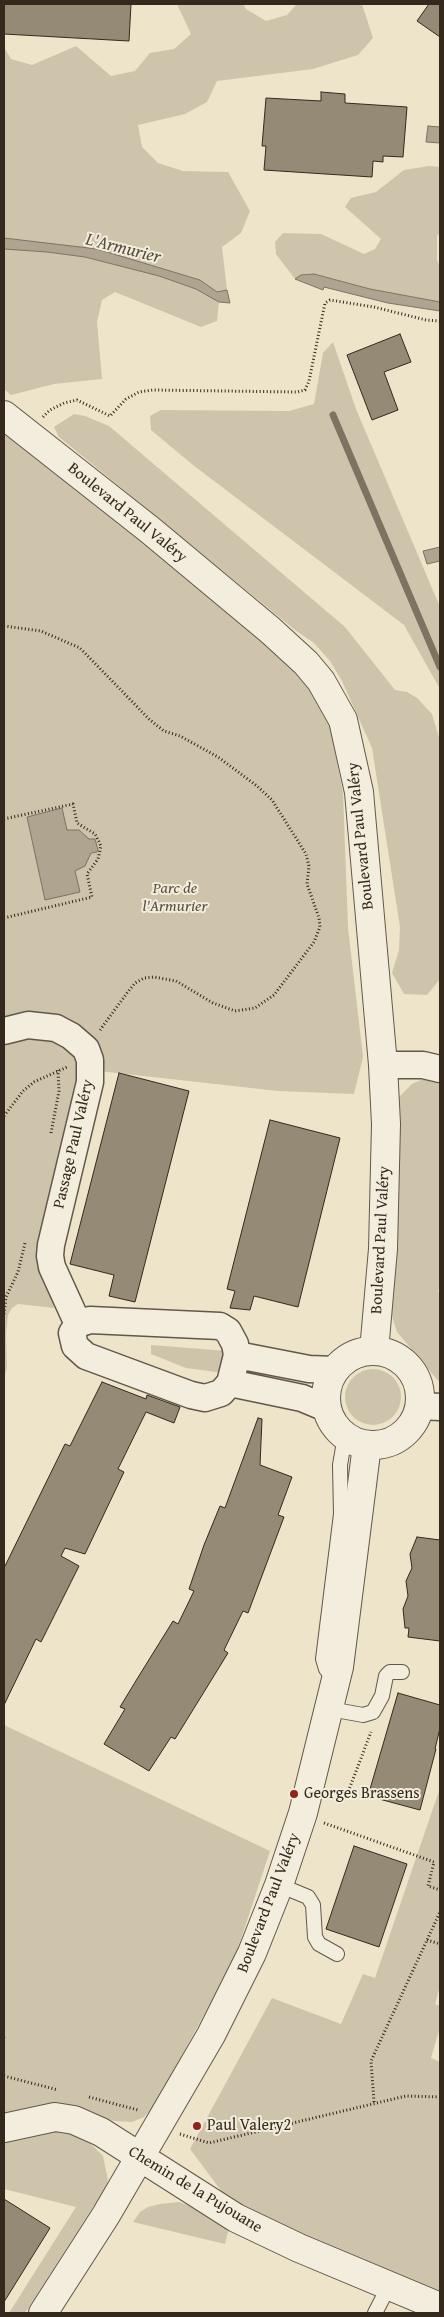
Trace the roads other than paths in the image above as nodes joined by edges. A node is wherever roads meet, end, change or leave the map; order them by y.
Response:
1 (4, 415) edge
2 (4, 1031) edge
3 (383, 1065) junction
4 (440, 1069) edge
5 (78, 1324) junction
6 (374, 1351) junction
7 (237, 1356) junction
8 (334, 1370) junction
9 (230, 1383) junction
10 (430, 1406) edge
11 (326, 1408) junction
12 (356, 1441) junction
13 (402, 1672) dead end
14 (330, 1709) junction
15 (279, 1885) junction
16 (337, 1954) dead end
17 (4, 2128) edge
18 (140, 2157) junction
19 (389, 2286) junction
20 (437, 2309) edge
21 (43, 2313) edge
22 (374, 2313) edge

1 - 3 street, Boulevard Paul Valéry
2 - 5 street, Passage Paul Valéry
3 - 4 street
3 - 6 street, Boulevard Paul Valéry
5 - 7 street
5 - 9 street
6 - 8 street
6 - 10 street
7 - 8 street
7 - 9 street
8 - 11 street
9 - 11 street
10 - 12 street
11 - 12 street
12 - 14 street, Boulevard Paul Valéry
13 - 14 lane
14 - 15 street, Boulevard Paul Valéry
15 - 16 lane
15 - 18 street, Boulevard Paul Valéry
17 - 18 street, Chemin de la Pujouane
18 - 19 street, Chemin de la Pujouane
18 - 21 street, Boulevard Paul Valéry
19 - 20 street, Chemin de la Pujouane
19 - 22 lane

